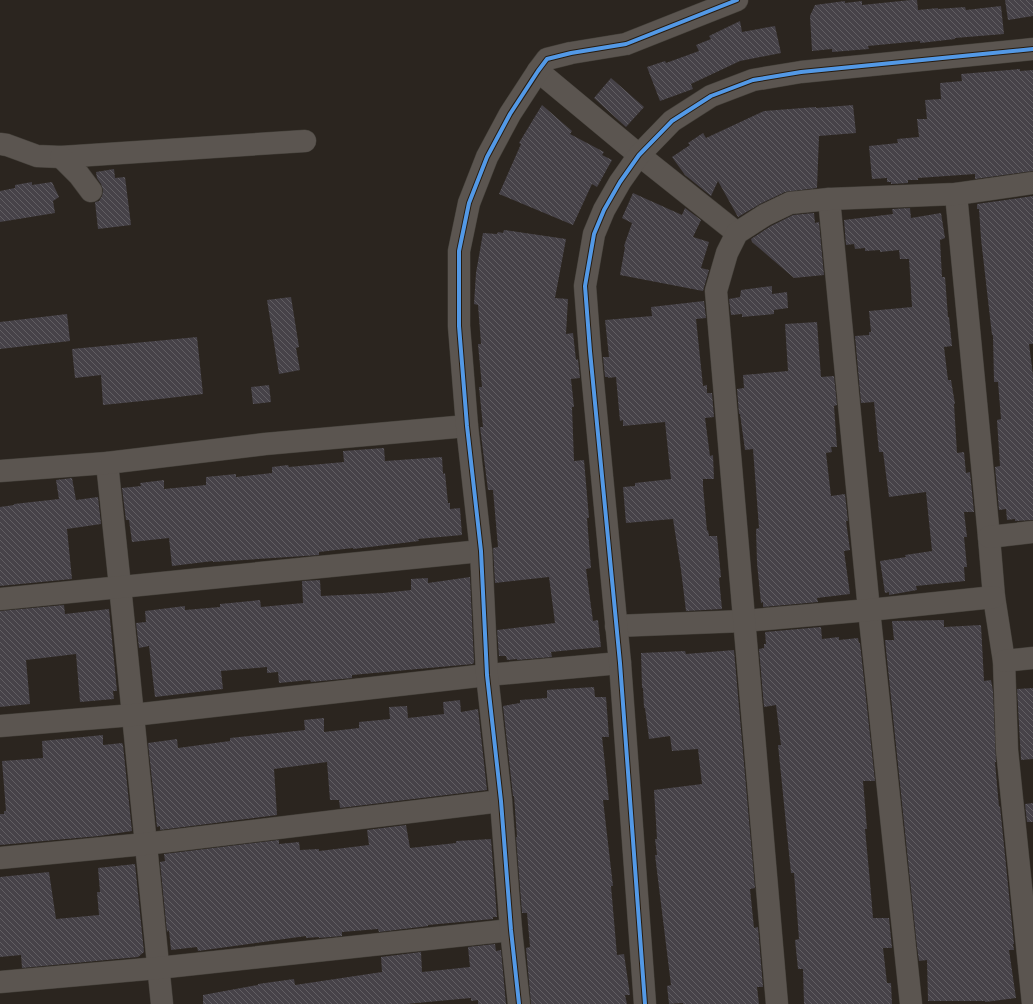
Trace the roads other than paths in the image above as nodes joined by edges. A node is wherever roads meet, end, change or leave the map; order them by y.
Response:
1 (737, 0) edge
2 (1033, 49) edge
3 (538, 70) junction
4 (305, 141) dead end
5 (0, 144) edge
6 (639, 154) junction
7 (61, 157) junction
8 (1033, 183) edge
9 (91, 191) dead end
10 (956, 194) junction
11 (829, 199) junction
12 (737, 233) junction
13 (467, 426) junction
14 (107, 463) junction
15 (0, 471) edge
16 (1033, 532) edge
17 (989, 537) junction
18 (481, 551) junction
19 (120, 586) junction
20 (994, 597) junction
21 (0, 599) edge
22 (869, 610) junction
23 (744, 621) junction
24 (616, 626) junction
25 (1033, 658) edge
26 (1004, 661) junction
27 (620, 663) junction
28 (487, 675) junction
29 (133, 715) junction
30 (0, 726) edge
31 (500, 801) junction
32 (146, 844) junction
33 (0, 858) edge
34 (511, 930) junction
35 (158, 968) junction
36 (0, 982) edge
37 (162, 1004) edge
38 (519, 1004) edge
39 (645, 1004) edge
40 (777, 1004) edge
41 (911, 1004) edge
42 (1033, 1004) edge

1 - 3 street
2 - 6 street
3 - 6 street
3 - 13 street
4 - 7 street
5 - 7 street
6 - 12 street
6 - 24 street
7 - 9 street
8 - 10 street
10 - 11 street
10 - 17 street
11 - 12 street
11 - 22 street
12 - 23 street
13 - 14 street
13 - 18 street
14 - 15 street
14 - 19 street
16 - 17 street
17 - 20 street
18 - 19 street
18 - 28 street
19 - 21 street
19 - 29 street
20 - 22 street
20 - 26 street
22 - 23 street
22 - 41 street
23 - 24 street
23 - 40 street
24 - 27 street
25 - 26 street
26 - 42 street
27 - 28 street
27 - 39 street
28 - 29 street
28 - 31 street
29 - 30 street
29 - 32 street
31 - 32 street
31 - 34 street
32 - 33 street
32 - 35 street
34 - 35 street
34 - 38 street
35 - 36 street
35 - 37 street

